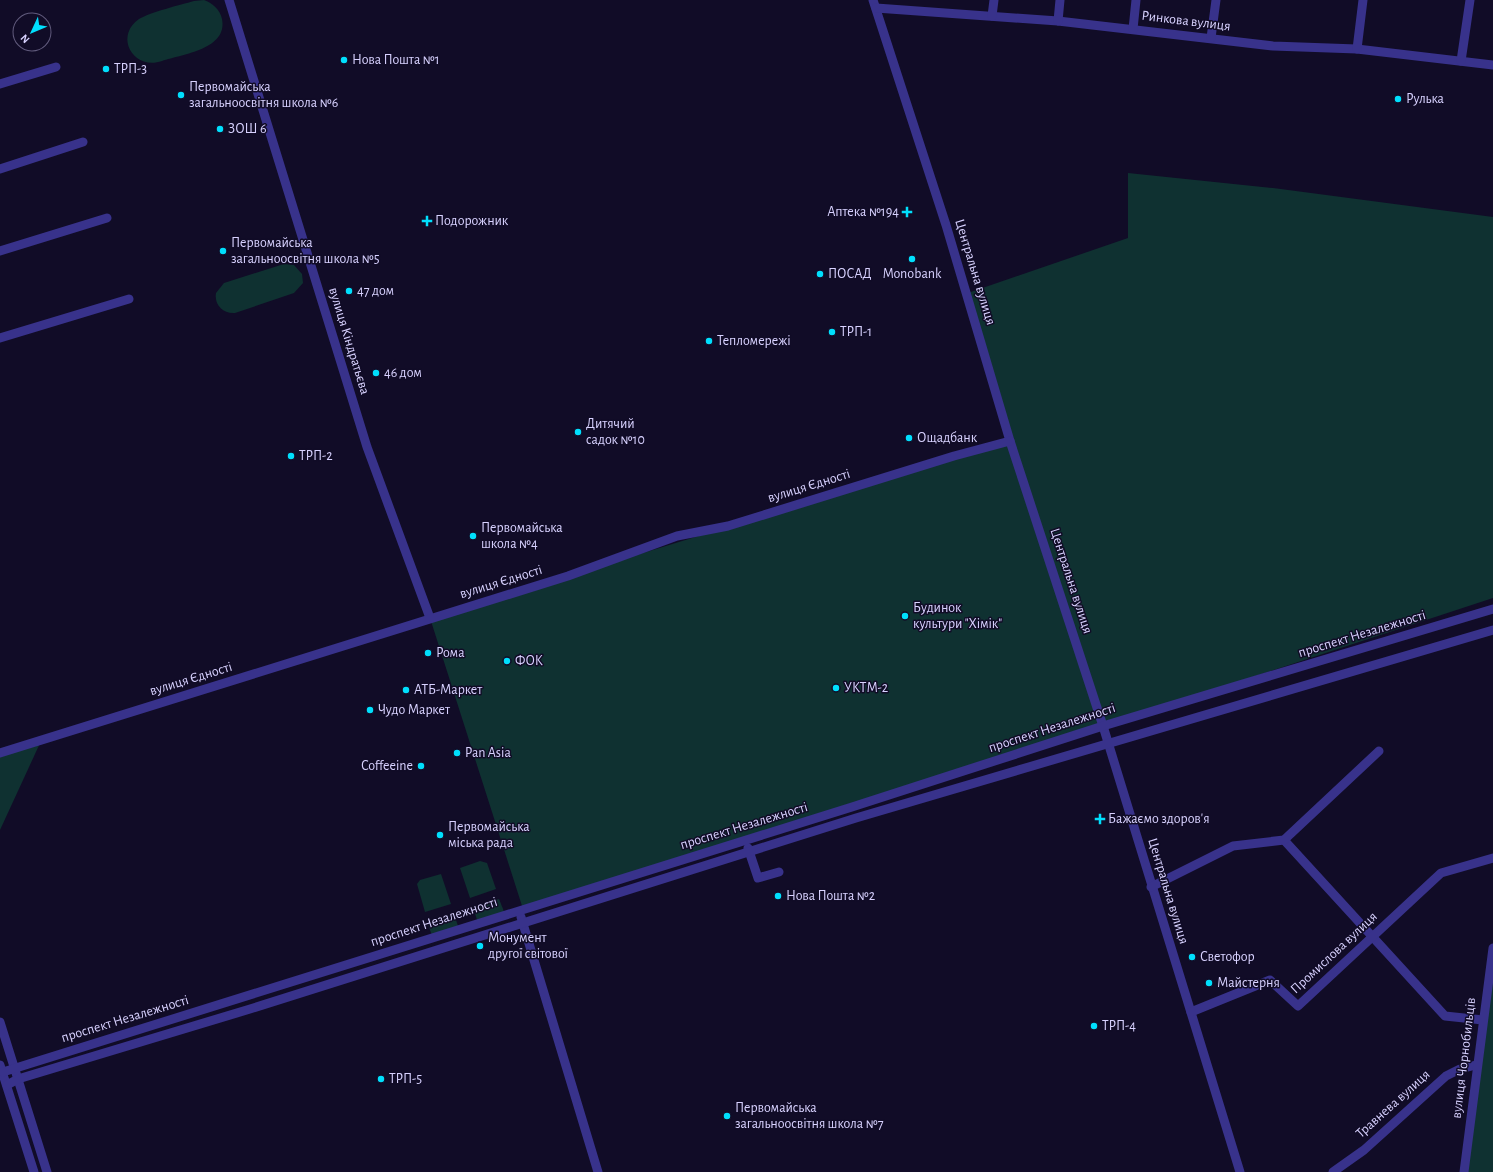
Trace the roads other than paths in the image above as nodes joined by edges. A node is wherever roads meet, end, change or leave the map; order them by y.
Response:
1 (229, 0) edge
2 (994, 0) edge
3 (1060, 0) edge
4 (1136, 0) edge
5 (1216, 0) edge
6 (1363, 0) edge
7 (1470, 0) edge
8 (875, 4) edge
9 (992, 16) junction
10 (1058, 22) junction
11 (1133, 29) junction
12 (1211, 38) junction
13 (1357, 49) junction
14 (1462, 61) junction
15 (1493, 65) edge
16 (56, 67) dead end
17 (0, 84) edge
18 (83, 142) dead end
19 (0, 169) edge
20 (107, 218) dead end
21 (0, 251) edge
22 (129, 299) dead end
23 (0, 338) edge
24 (1010, 441) junction
25 (1493, 609) edge
26 (430, 618) junction
27 (1493, 630) edge
28 (1103, 726) junction
29 (1109, 745) junction
30 (1379, 751) dead end
31 (0, 753) edge
32 (1284, 840) junction
33 (746, 841) junction
34 (750, 852) junction
35 (1493, 858) edge
36 (779, 872) dead end
37 (1151, 887) junction
38 (521, 909) junction
39 (522, 923) junction
40 (1372, 938) junction
41 (1493, 948) edge
42 (1191, 1012) junction
43 (179, 1018) junction
44 (1483, 1020) junction
45 (0, 1022) edge
46 (182, 1028) junction
47 (1476, 1065) junction
48 (14, 1067) junction
49 (1, 1068) edge
50 (18, 1079) junction
51 (7, 1085) junction
52 (30, 1114) junction
53 (17, 1118) junction
54 (34, 1172) edge
55 (48, 1172) edge
56 (598, 1172) edge
57 (1240, 1172) edge
58 (1333, 1172) edge
59 (1464, 1172) edge

1 - 26 street, вулиця Кіндратьєва
2 - 9 street
3 - 10 street
4 - 11 street
5 - 12 street
6 - 13 street
7 - 14 street
8 - 9 street, Ринкова вулиця
8 - 24 street, Центральна вулиця
9 - 10 street, Ринкова вулиця
10 - 11 street, Ринкова вулиця
11 - 12 street, Ринкова вулиця
12 - 13 street, Ринкова вулиця
13 - 14 street, Ринкова вулиця
14 - 15 street, Ринкова вулиця
16 - 17 street
18 - 19 street
20 - 21 street
22 - 23 street
24 - 26 street, вулиця Єдності
24 - 28 street, Центральна вулиця
25 - 28 street, проспект Незалежності
26 - 31 street, вулиця Єдності
27 - 29 street, проспект Незалежності
28 - 29 street, Центральна вулиця
28 - 33 street, проспект Незалежності
29 - 34 street, проспект Незалежності
29 - 37 street, Центральна вулиця
30 - 32 street
32 - 37 street
32 - 40 street
33 - 34 street
33 - 38 street, проспект Незалежності
34 - 36 street
34 - 39 street, проспект Незалежності
35 - 40 street, Промислова вулиця
37 - 42 street, Центральна вулиця
38 - 39 street
38 - 43 street, проспект Незалежності
39 - 46 street, проспект Незалежності
39 - 56 street
40 - 42 street, Промислова вулиця
40 - 44 street
41 - 44 street, вулиця Чорнобильців
42 - 57 street, Центральна вулиця
43 - 46 street
43 - 48 street, проспект Незалежності
44 - 47 street, вулиця Чорнобильців
45 - 48 street
46 - 50 street, проспект Незалежності
47 - 58 street, Травнева вулиця
47 - 59 street, вулиця Чорнобильців
48 - 49 street, проспект Незалежності
48 - 50 street
49 - 51 street
50 - 51 street, проспект Незалежності
50 - 52 street
51 - 53 street
52 - 53 street
52 - 55 street
53 - 54 street

